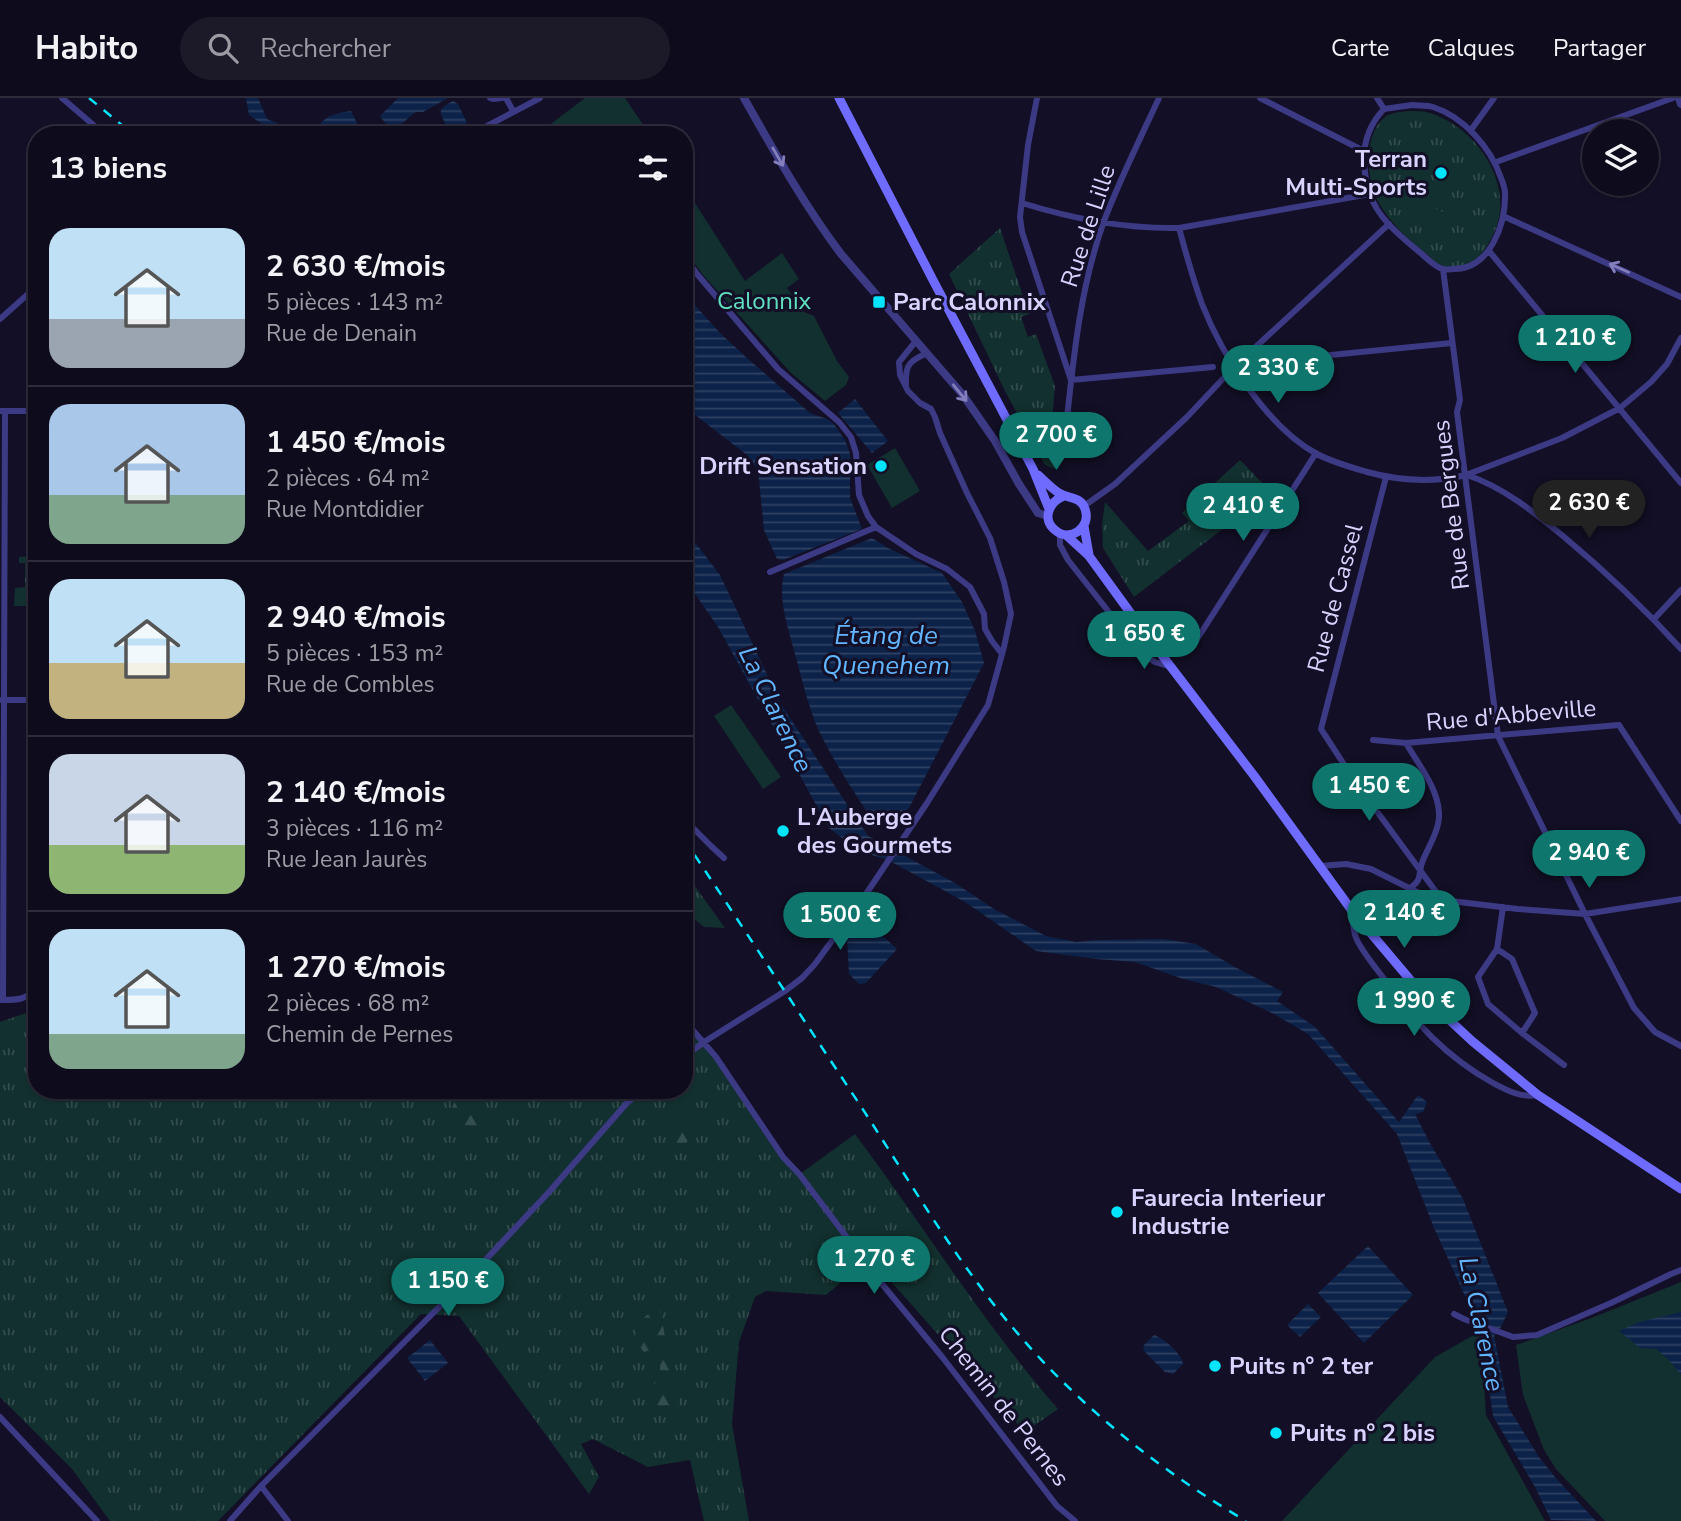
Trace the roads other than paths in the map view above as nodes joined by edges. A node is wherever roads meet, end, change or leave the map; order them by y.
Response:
1 (62, 98) edge
2 (490, 98) edge
3 (504, 98) edge
4 (540, 98) edge
5 (744, 98) edge
6 (839, 98) edge
7 (1037, 98) edge
8 (1159, 98) edge
9 (1260, 98) edge
10 (1377, 98) edge
11 (1432, 98) edge
12 (1494, 98) edge
13 (1673, 98) edge
14 (1679, 98) edge
15 (1681, 104) edge
16 (1433, 107) junction
17 (1384, 109) junction
18 (513, 111) junction
19 (95, 126) edge
20 (486, 126) edge
21 (1471, 130) junction
22 (1364, 151) junction
23 (1496, 162) junction
24 (1370, 194) junction
25 (1022, 203) junction
26 (1503, 216) junction
27 (1104, 223) junction
28 (1389, 224) junction
29 (1179, 228) junction
30 (1489, 251) junction
31 (693, 268) edge
32 (1443, 269) junction
33 (27, 295) edge
34 (1681, 297) edge
35 (0, 319) edge
36 (1681, 338) edge
37 (916, 341) junction
38 (1452, 343) junction
39 (927, 354) junction
40 (1235, 366) junction
41 (1213, 367) dead end
42 (1072, 380) junction
43 (906, 386) junction
44 (1620, 408) junction
45 (2, 411) edge
46 (28, 411) edge
47 (1316, 453) junction
48 (1063, 454) dead end
49 (1033, 469) junction
50 (1466, 475) junction
51 (1387, 477) junction
52 (1681, 483) edge
53 (1064, 496) junction
54 (1084, 506) junction
55 (1048, 512) junction
56 (1084, 526) junction
57 (876, 527) junction
58 (1063, 534) junction
59 (1089, 556) junction
60 (770, 572) dead end
61 (1681, 590) edge
62 (1654, 620) junction
63 (1192, 647) dead end
64 (1681, 649) edge
65 (1002, 654) junction
66 (1171, 667) junction
67 (1, 700) edge
68 (28, 700) edge
69 (1498, 736) junction
70 (1373, 740) dead end
71 (1406, 743) junction
72 (1681, 821) edge
73 (693, 828) edge
74 (724, 858) dead end
75 (1320, 866) junction
76 (1419, 868) junction
77 (1410, 888) junction
78 (1681, 899) edge
79 (1442, 900) junction
80 (1503, 907) junction
81 (1353, 912) junction
82 (1586, 914) junction
83 (1497, 949) junction
84 (28, 996) edge
85 (2, 1000) edge
86 (693, 1030) edge
87 (1522, 1033) junction
88 (704, 1042) junction
89 (1681, 1046) edge
90 (693, 1050) edge
91 (1564, 1065) dead end
92 (1538, 1095) junction
93 (632, 1099) edge
94 (1681, 1189) edge
95 (1681, 1270) edge
96 (1454, 1314) dead end
97 (0, 1417) edge
98 (261, 1486) junction
99 (97, 1521) edge
100 (230, 1521) edge
101 (289, 1521) edge
102 (1075, 1521) edge

1 - 19 street
2 - 3 street
3 - 18 street
4 - 18 street
5 -> 37 street
6 - 49 main road
7 - 25 street
8 - 27 street, Rue de Lille
9 - 22 street
10 - 17 street
11 - 16 street
12 - 21 street
13 - 23 street
14 - 15 street
16 - 17 street
16 - 21 street
17 - 22 street
18 - 20 street
21 - 23 street
22 - 24 street
23 - 26 street
24 - 28 street
24 - 29 street
25 - 27 street
25 - 42 street
26 - 30 street
34 -> 26 street
27 - 29 street
27 - 42 street, Rue de Lille
28 - 32 street
28 - 40 street
29 - 40 street
30 - 32 street
30 - 44 street
31 - 57 street
32 - 38 street, Rue de Bergues
33 - 35 street
36 - 44 street
37 - 39 street
37 - 43 street
38 - 40 street
38 - 50 street, Rue de Bergues
39 - 43 street
39 -> 55 street
40 - 47 street
40 - 54 street
41 - 42 street
42 - 48 street, Rue de Lille
43 - 65 street
44 - 50 street
44 - 52 street
45 - 46 street
45 - 67 street
47 - 51 street
47 - 63 street
49 - 53 main road
49 - 55 main road
50 - 51 street
50 - 62 street
50 - 69 street, Rue de Bergues
51 - 76 street, Rue de Cassel
53 - 54 main road
53 - 55 main road
54 - 56 main road
55 - 58 main road
56 - 58 main road
56 - 59 main road
57 - 60 street
57 - 65 street
58 - 59 main road
58 - 66 street
59 - 66 main road
61 - 62 street
62 - 64 street
65 - 88 street
66 - 75 main road
67 - 68 street
67 - 85 street
69 - 71 street, Rue d'Abbeville
69 - 72 street, Rue d'Abbeville
69 - 82 street, Rue de Bergues
70 - 71 street, Rue d'Abbeville
71 - 76 street
73 - 74 street
75 - 77 street
75 - 81 main road
76 - 77 street
76 - 79 street
77 - 79 street
78 - 82 street
79 - 80 street
80 - 82 street
80 - 83 street
81 - 92 main road
81 - 92 street
82 - 89 street, Rue de Bergues
83 - 87 street
83 - 87 street
84 - 85 street
86 - 88 street, Chemin de Pernes
87 - 91 street
88 - 90 street
88 - 102 street, Chemin de Pernes
92 - 94 main road
93 - 98 street
95 - 96 street
97 - 99 street
98 - 100 street
98 - 101 street

